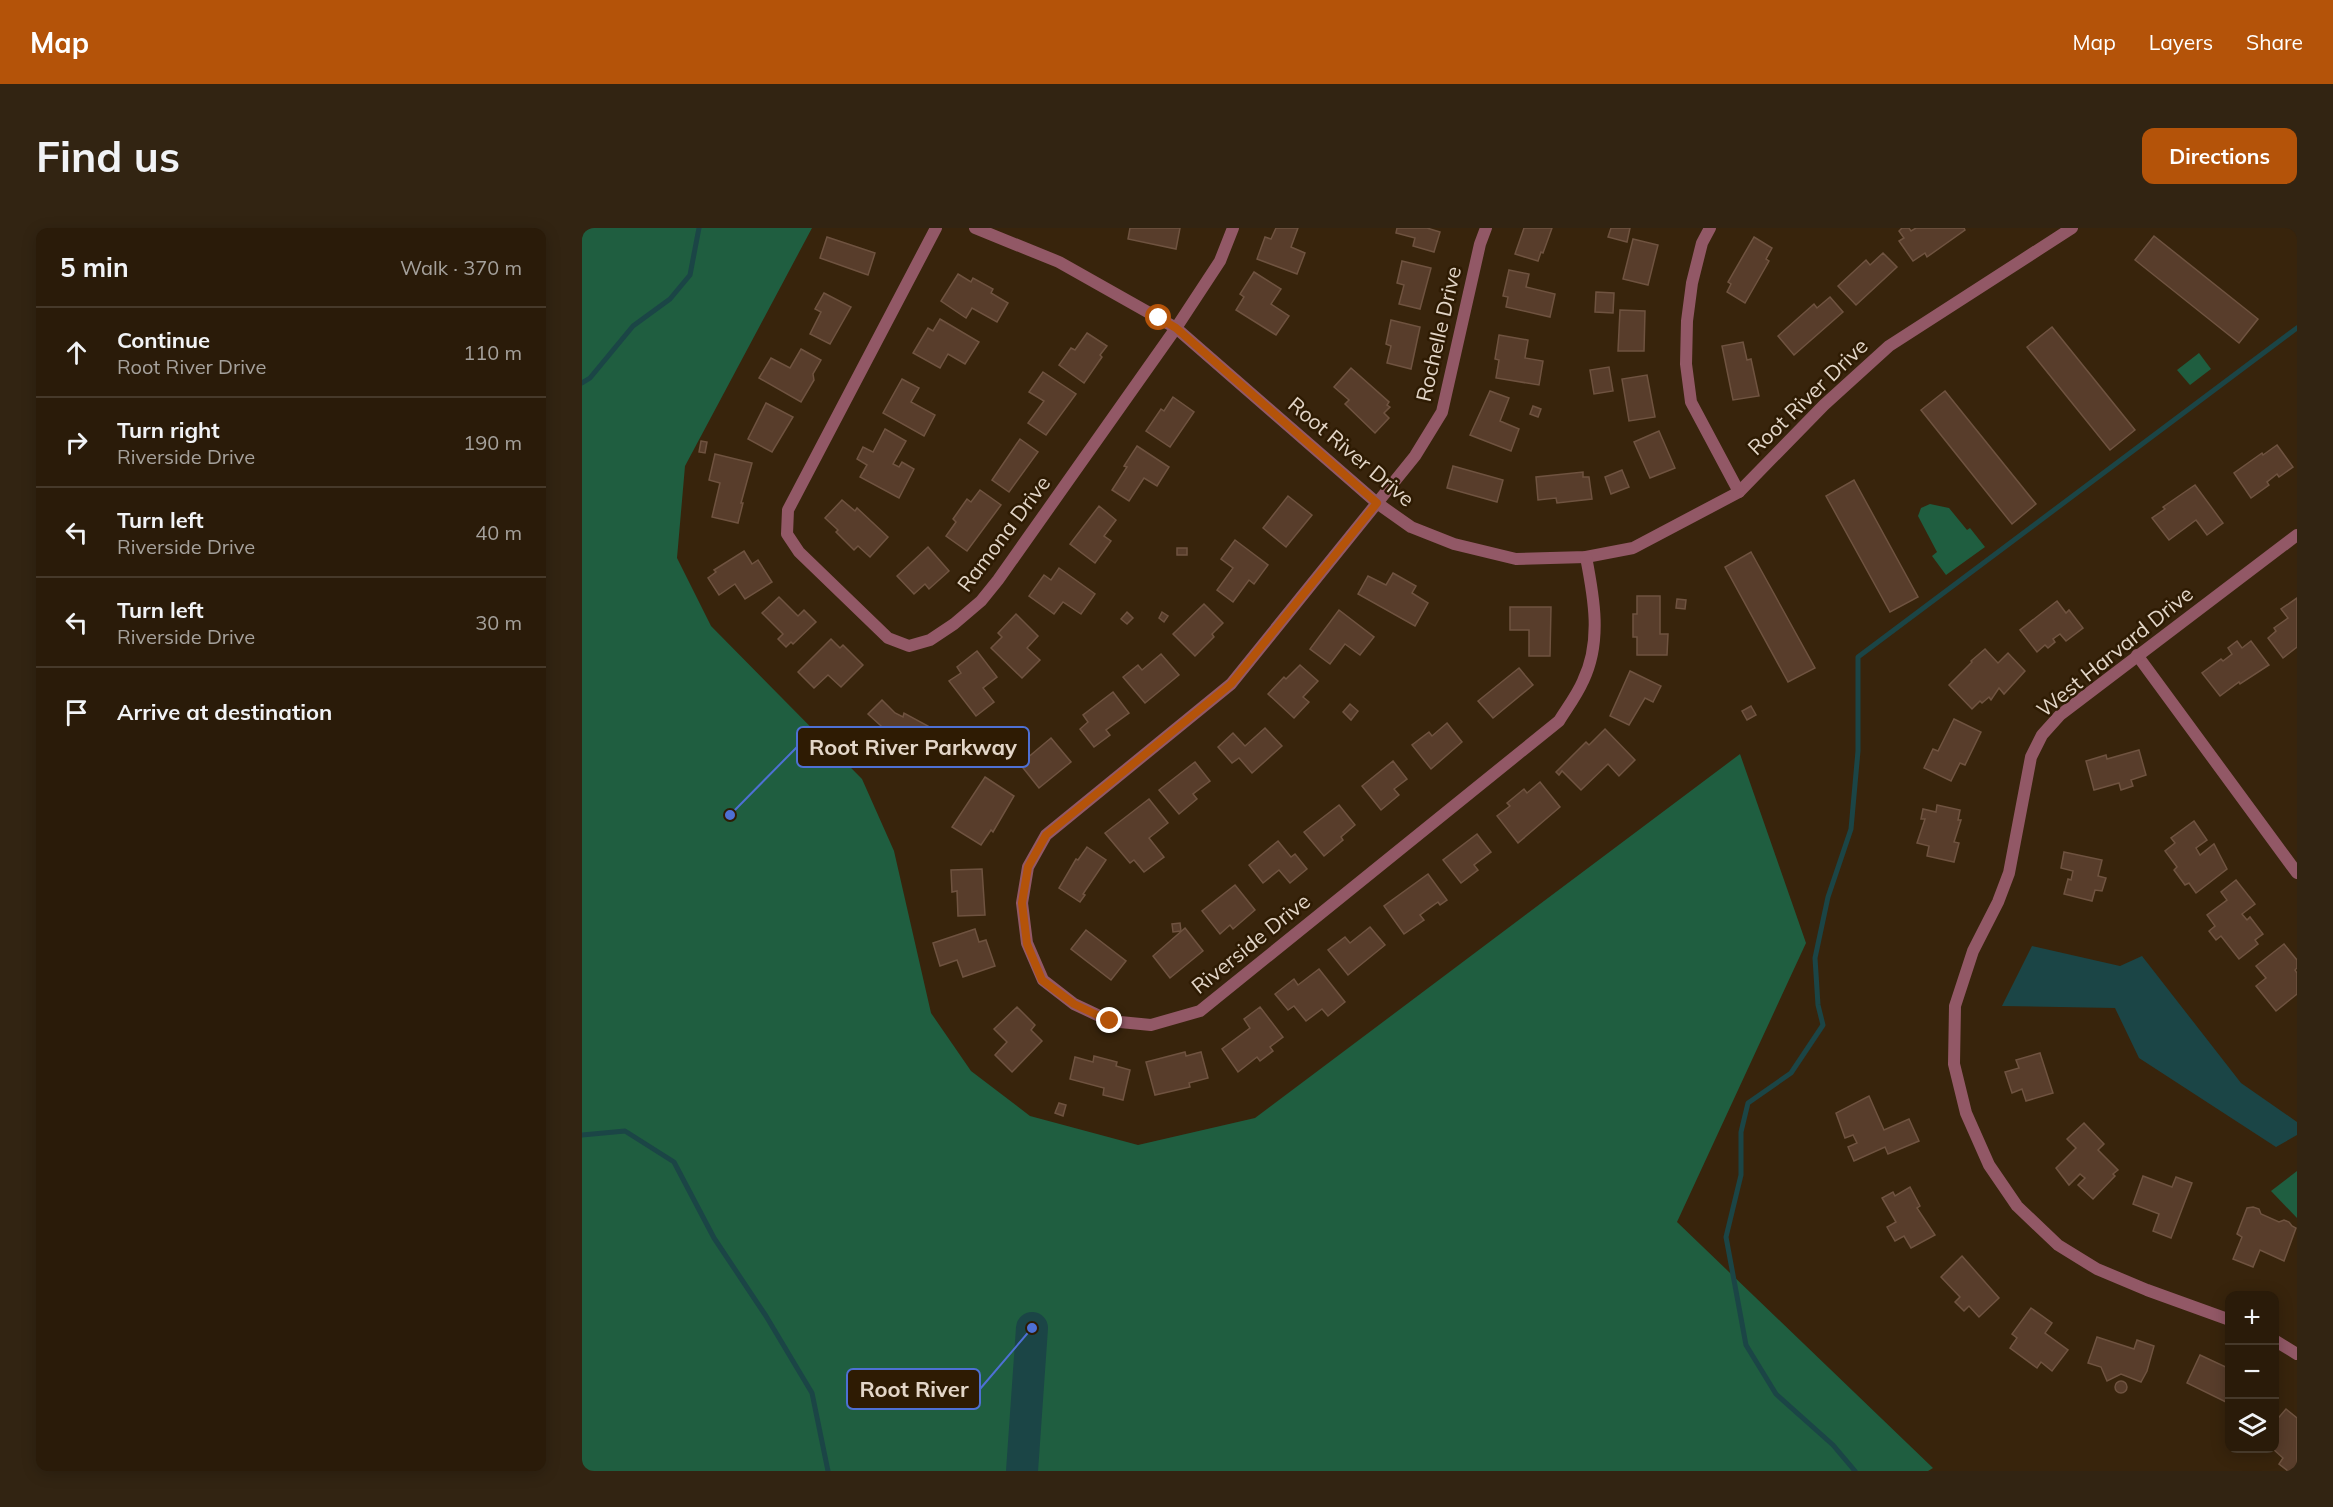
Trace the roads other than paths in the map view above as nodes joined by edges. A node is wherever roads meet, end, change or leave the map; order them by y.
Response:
1 (936, 228) edge
2 (975, 228) edge
3 (1233, 228) edge
4 (1486, 228) edge
5 (1710, 228) edge
6 (2073, 228) edge
7 (1176, 328) junction
8 (1738, 492) junction
9 (1377, 503) junction
10 (2297, 535) edge
11 (1586, 557) junction
12 (2137, 655) junction
13 (2297, 873) edge
14 (2225, 1319) edge
15 (2279, 1343) edge
16 (2297, 1354) edge

1 - 7 street, Ramona Drive
2 - 7 street, Root River Drive
3 - 7 street
4 - 9 street, Rochelle Drive
5 - 8 street
6 - 8 street, Root River Drive
7 - 9 street, Root River Drive
8 - 11 street, Root River Drive
9 - 11 street, Root River Drive
9 - 11 street, Riverside Drive
10 - 12 street, West Harvard Drive
12 - 13 street
12 - 14 street, West Harvard Drive
15 - 16 street

